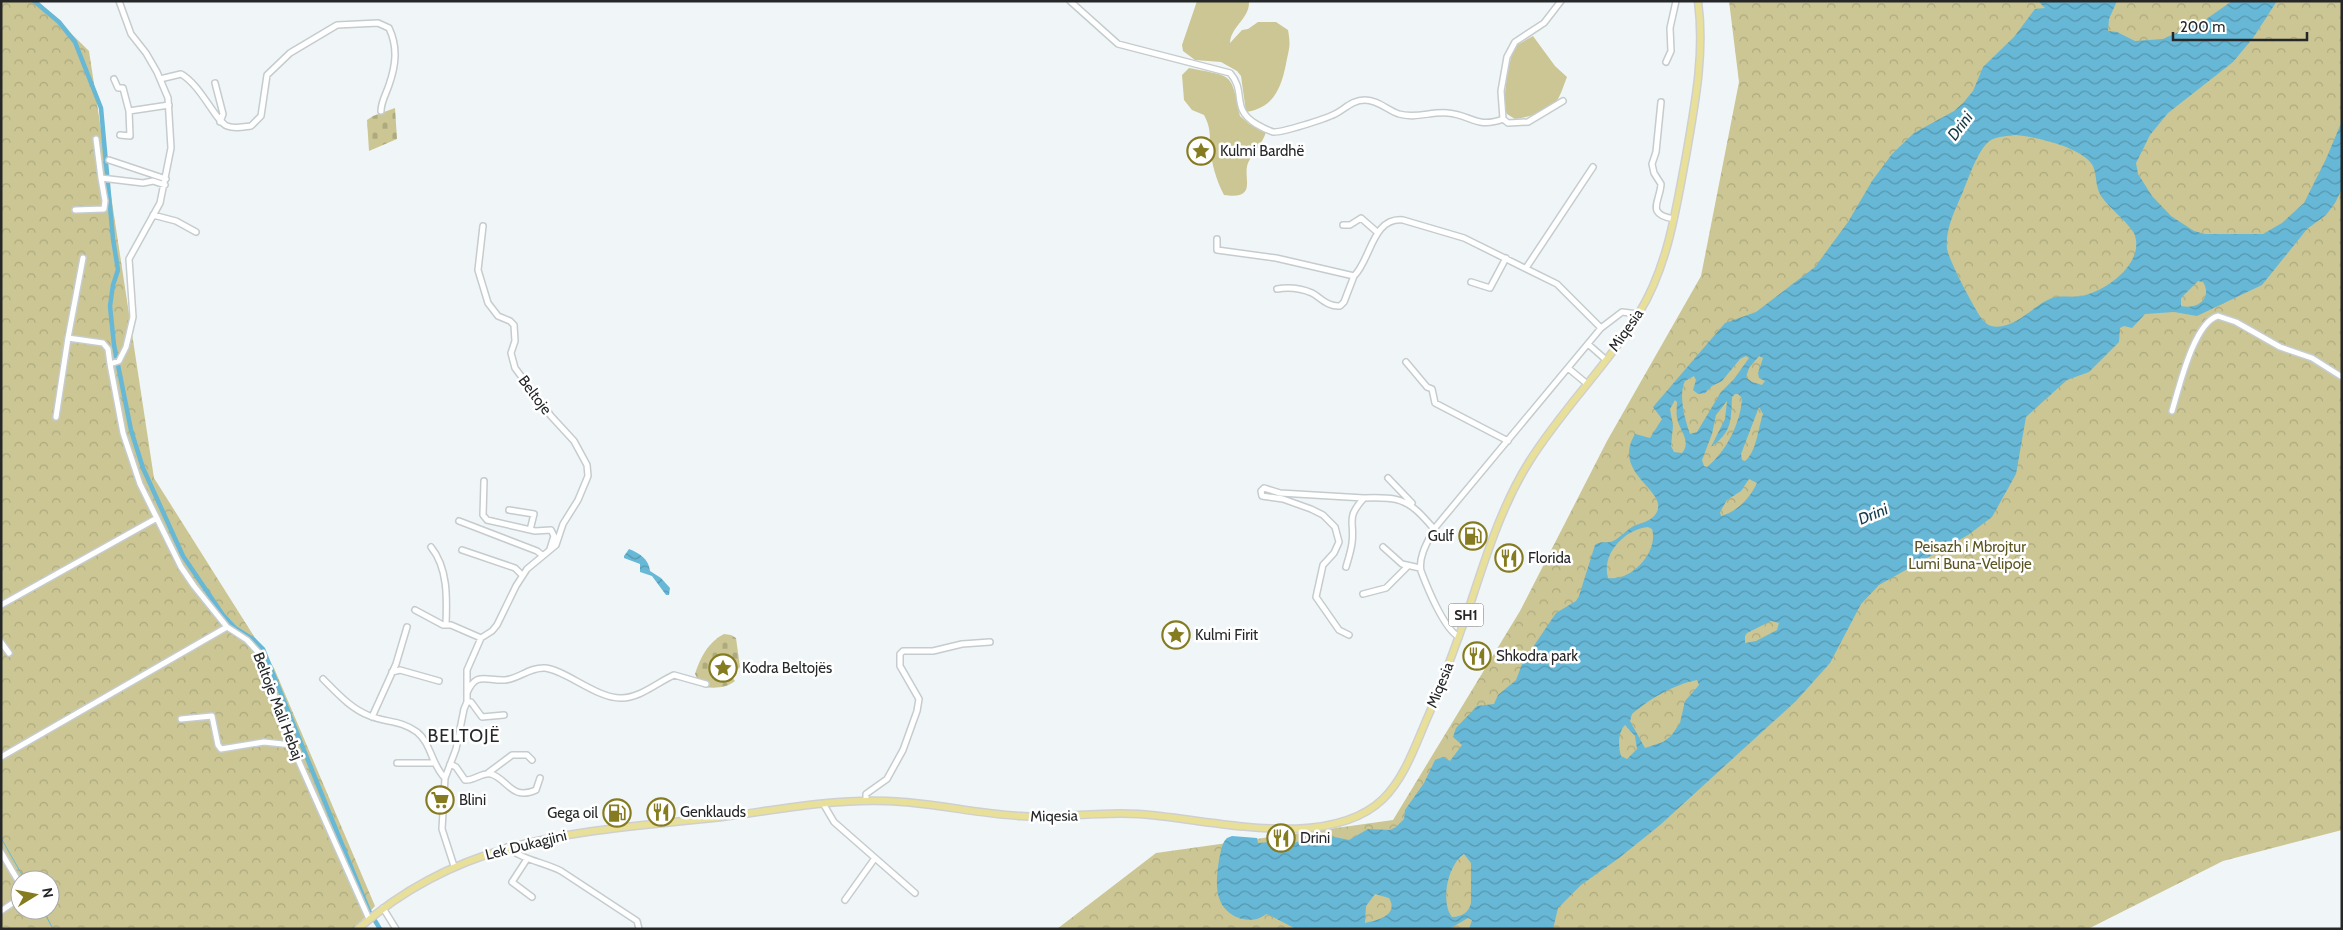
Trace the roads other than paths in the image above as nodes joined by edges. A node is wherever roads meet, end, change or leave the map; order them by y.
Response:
1 (119, 1) edge
2 (1070, 1) edge
3 (1561, 1) edge
4 (1676, 1) edge
5 (1698, 1) edge
6 (1666, 62) dead end
7 (114, 79) dead end
8 (160, 79) junction
9 (215, 83) dead end
10 (1563, 101) dead end
11 (1661, 102) dead end
12 (169, 105) junction
13 (129, 111) junction
14 (381, 111) dead end
15 (1503, 119) junction
16 (220, 122) junction
17 (120, 135) dead end
18 (96, 139) dead end
19 (109, 160) dead end
20 (1593, 167) dead end
21 (103, 178) junction
22 (166, 182) junction
23 (76, 210) dead end
24 (153, 215) junction
25 (1674, 219) junction
26 (1343, 225) dead end
27 (483, 226) dead end
28 (196, 232) dead end
29 (1377, 232) junction
30 (1218, 239) dead end
31 (83, 258) dead end
32 (1506, 258) junction
33 (1526, 268) junction
34 (1354, 276) junction
35 (1470, 282) dead end
36 (1277, 289) dead end
37 (1638, 314) junction
38 (1601, 328) junction
39 (68, 338) junction
40 (1588, 344) junction
41 (1605, 359) junction
42 (1406, 362) dead end
43 (111, 364) junction
44 (1568, 368) junction
45 (2342, 377) edge
46 (1586, 383) junction
47 (2172, 411) dead end
48 (56, 417) dead end
49 (1508, 441) junction
50 (1388, 478) dead end
51 (484, 481) dead end
52 (1364, 498) junction
53 (1416, 508) junction
54 (509, 510) dead end
55 (157, 518) junction
56 (459, 521) dead end
57 (1434, 529) junction
58 (530, 530) junction
59 (431, 547) dead end
60 (1383, 547) dead end
61 (550, 549) junction
62 (462, 550) dead end
63 (542, 555) junction
64 (1346, 567) dead end
65 (1408, 567) junction
66 (1420, 568) junction
67 (522, 575) junction
68 (1363, 594) dead end
69 (1, 605) edge
70 (415, 610) dead end
71 (446, 624) junction
72 (227, 627) junction
73 (407, 627) dead end
74 (1349, 634) dead end
75 (1459, 637) junction
76 (481, 638) junction
77 (1, 642) edge
78 (990, 642) dead end
79 (9, 654) dead end
80 (392, 672) junction
81 (323, 678) dead end
82 (439, 681) dead end
83 (706, 684) dead end
84 (467, 699) junction
85 (504, 716) dead end
86 (372, 717) junction
87 (181, 719) dead end
88 (292, 745) junction
89 (1, 758) edge
90 (532, 760) dead end
91 (397, 763) dead end
92 (435, 763) junction
93 (450, 764) junction
94 (487, 773) junction
95 (445, 778) junction
96 (540, 778) dead end
97 (866, 801) junction
98 (924, 803) joint
99 (824, 805) junction
100 (507, 848) junction
101 (1, 852) edge
102 (874, 858) junction
103 (527, 859) junction
104 (454, 866) junction
105 (12, 870) edge
106 (915, 894) dead end
107 (532, 897) dead end
108 (845, 900) dead end
109 (381, 909) junction
110 (369, 918) junction
111 (358, 929) edge
112 (396, 929) edge
113 (639, 929) edge

1 - 8 street
2 - 15 street
3 - 15 street
4 - 6 street
5 - 25 main road, Miqesia / SH1
7 - 13 street
8 - 12 street
8 - 16 street
9 - 16 street
10 - 15 street
11 - 25 street
12 - 13 street
12 - 22 street
13 - 17 street
14 - 16 street
18 - 21 street
19 - 22 street
20 - 33 street
21 - 22 street
21 - 23 street
22 - 24 street
24 - 28 street
24 - 43 street
25 - 37 main road, Miqesia / SH1
26 - 29 street
27 - 61 street, Beltoje
29 - 32 street
29 - 34 street
30 - 34 street
31 - 39 street
32 - 33 street
32 - 35 street
33 - 38 street
34 - 36 street
37 - 38 street
37 - 41 main road, Miqesia / SH1
38 - 40 street
39 - 43 street, Beltoje Mali Hebaj
39 - 48 street
40 - 41 street
40 - 44 street
41 - 46 main road, Miqesia / SH1
42 - 49 street
43 - 55 street, Beltoje Mali Hebaj
44 - 46 street
44 - 49 street
45 - 47 street
46 - 75 main road, Miqesia / SH1
49 - 57 street
50 - 53 street
51 - 58 street
52 - 53 street
52 - 64 street
52 - 74 street
53 - 57 street
54 - 58 street
55 - 69 street
55 - 72 street, Beltoje Mali Hebaj
56 - 63 street
57 - 66 street
58 - 61 street
59 - 71 street
60 - 65 street
61 - 63 street, Beltoje
62 - 67 street
63 - 67 street, Beltoje
65 - 66 street
65 - 68 street
66 - 75 street
67 - 76 street, Beltoje
70 - 71 street
71 - 76 street
72 - 88 street, Beltoje Mali Hebaj
72 - 89 street
73 - 80 street
75 - 98 main road, Miqesia / SH1
76 - 84 street, Beltoje
77 - 79 street
78 - 97 street
80 - 82 street
80 - 86 street
81 - 86 street
83 - 84 street
84 - 85 street
84 - 93 street
86 - 92 street
87 - 88 street
88 - 110 street, Beltoje Mali Hebaj
90 - 94 street
91 - 92 street
92 - 95 street
93 - 94 street
93 - 95 street
94 - 96 street
95 - 104 street
97 - 98 main road, Lek Dukagjini / SH1
97 - 99 main road, Lek Dukagjini / SH1
99 - 100 main road, Lek Dukagjini / SH1
99 - 102 street
100 - 103 street
100 - 104 main road, Lek Dukagjini / SH1
101 - 105 street
102 - 106 street
102 - 108 street
103 - 107 street
103 - 113 street
104 - 109 main road, Lek Dukagjini / SH1
109 - 110 main road, SH1
109 - 112 street
110 - 111 main road, SH1

